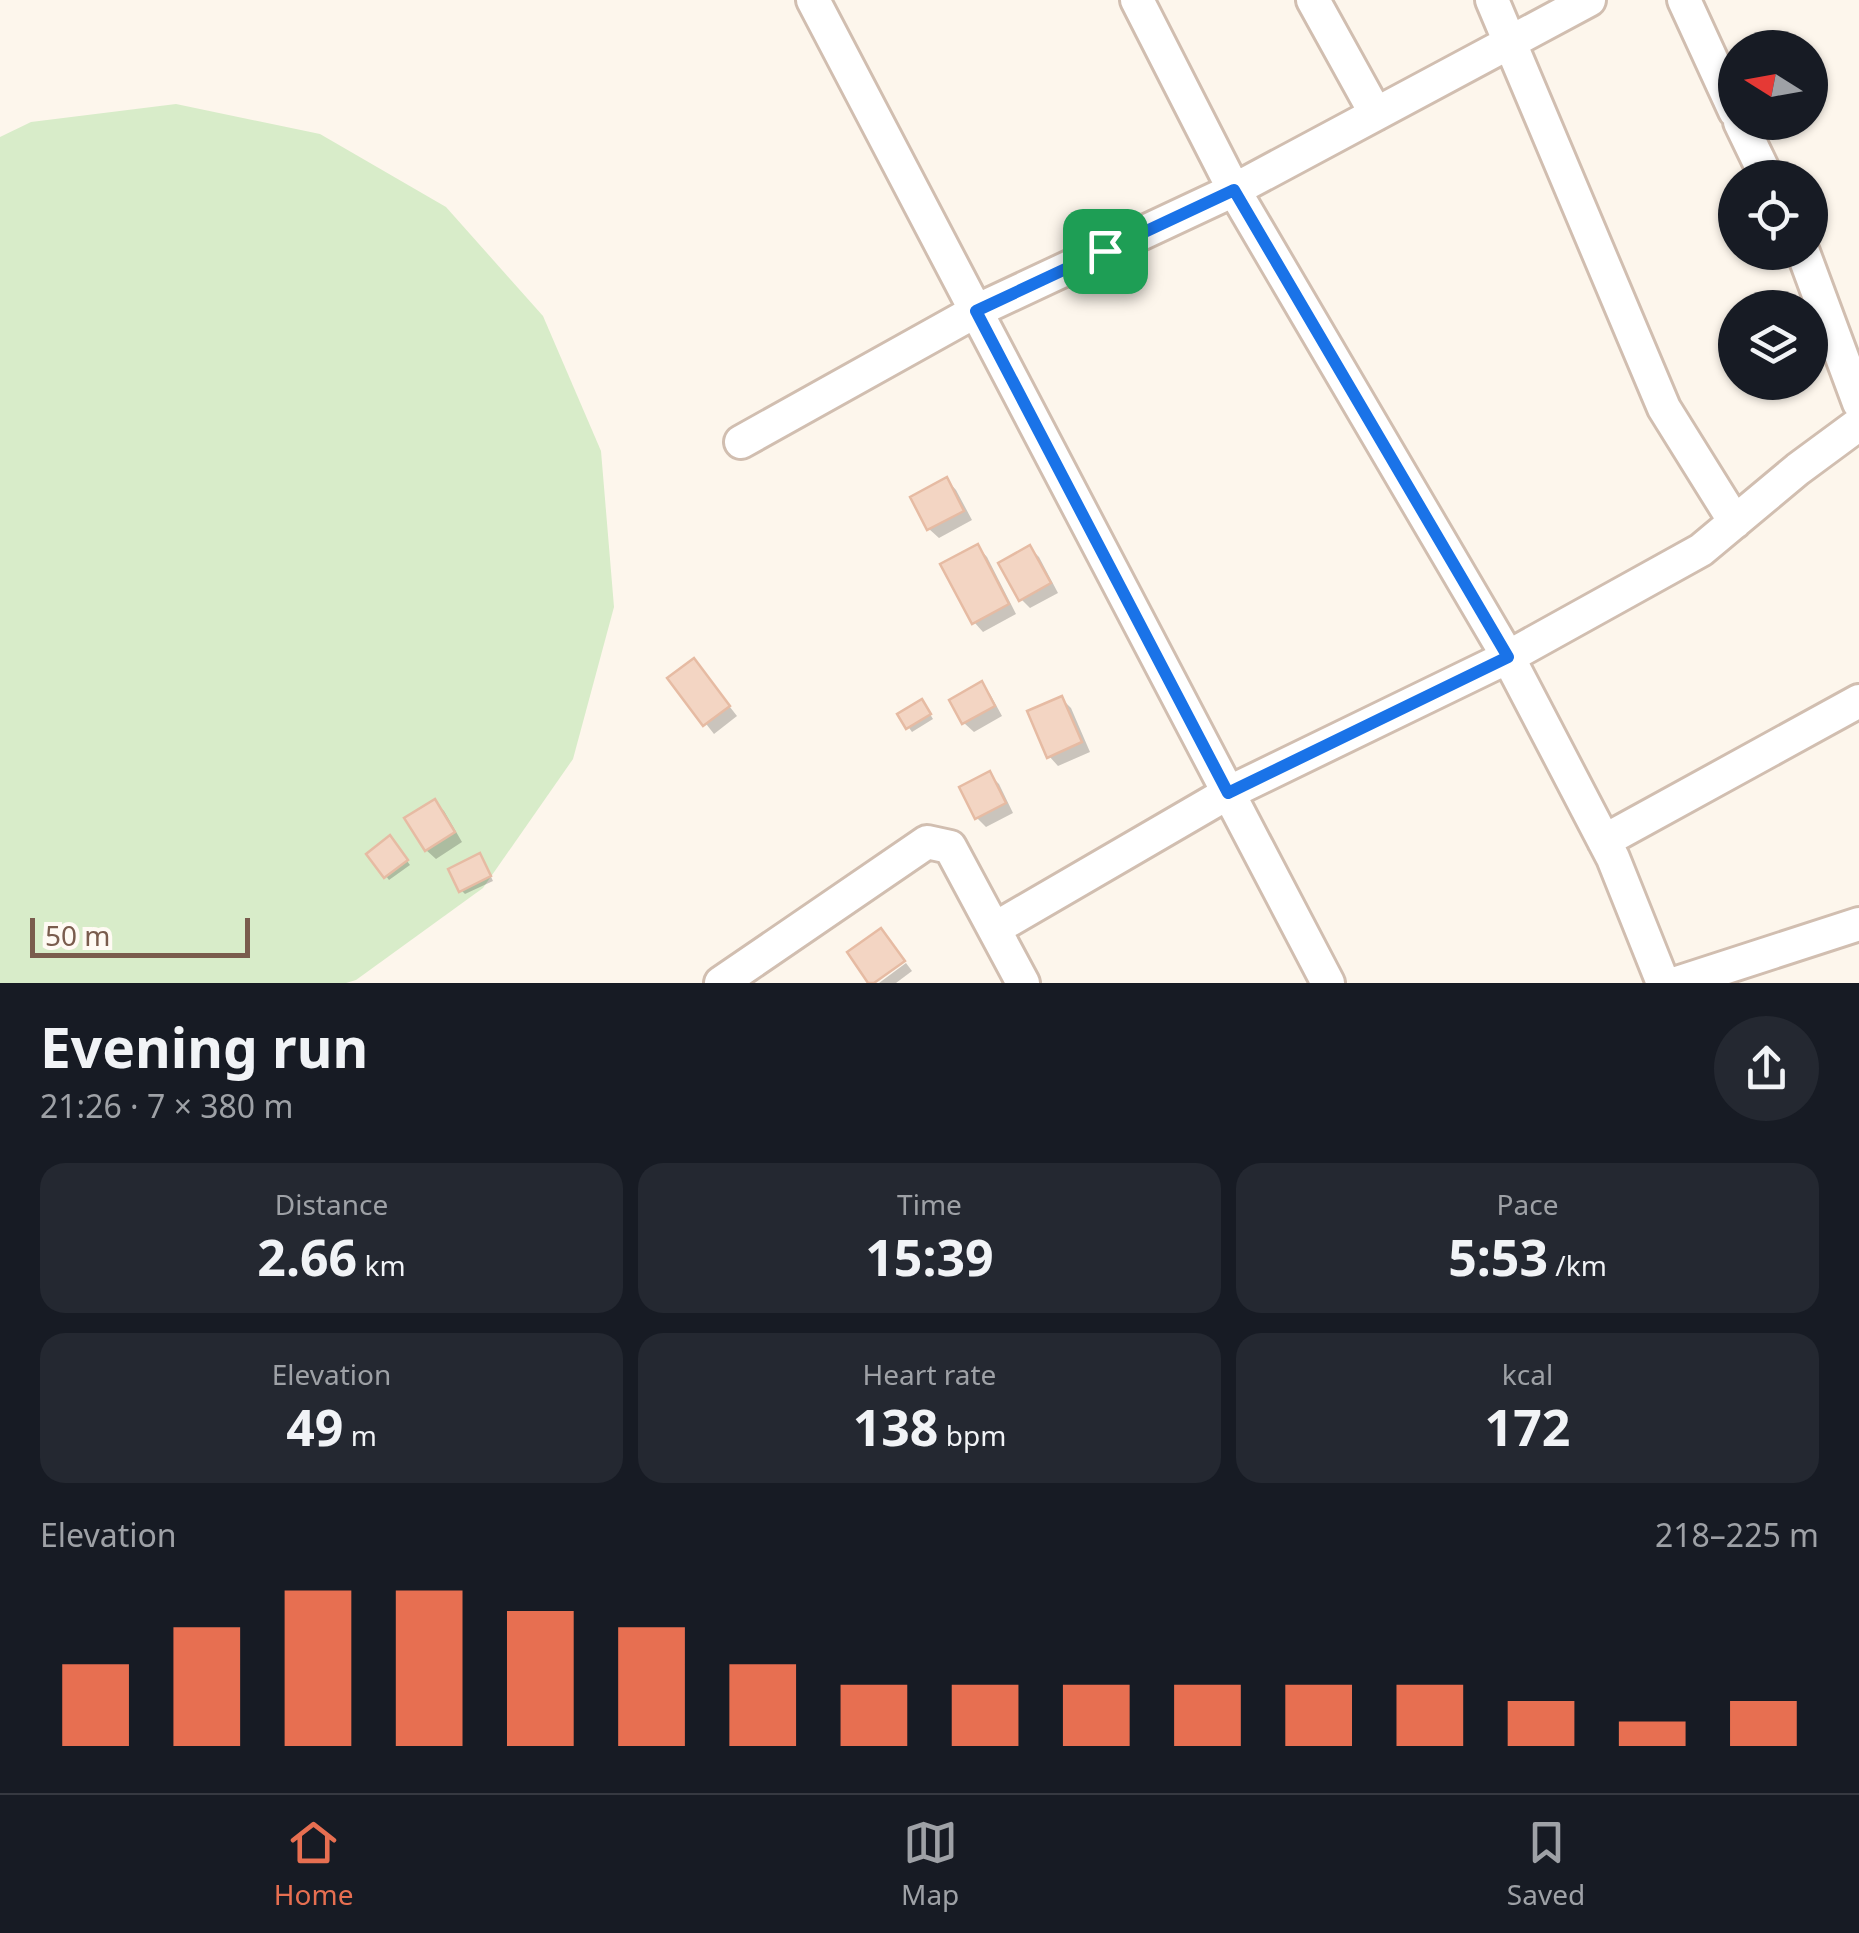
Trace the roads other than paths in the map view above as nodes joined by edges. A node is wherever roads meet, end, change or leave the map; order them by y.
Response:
1 (813, 0) edge
2 (1138, 0) edge
3 (1313, 0) edge
4 (1492, 0) edge
5 (1589, 0) edge
6 (1684, 0) edge
7 (1511, 42) junction
8 (1718, 74) edge
9 (1376, 114) junction
10 (1234, 190) junction
11 (1809, 270) edge
12 (976, 311) junction
13 (1859, 402) edge
14 (1859, 424) edge
15 (741, 442) dead end
16 (1735, 522) junction
17 (1508, 657) junction
18 (1859, 701) edge
19 (1228, 793) junction
20 (1604, 841) junction
21 (1859, 924) edge
22 (994, 929) junction
23 (722, 983) edge
24 (1022, 983) edge
25 (1328, 983) edge
26 (1663, 983) edge
27 (1677, 983) edge

1 - 12 street
2 - 10 street
3 - 9 street
4 - 7 street
5 - 7 street
6 - 8 street
7 - 9 street
7 - 16 street
9 - 10 street
10 - 12 street
10 - 17 street
11 - 13 street
12 - 15 street
12 - 19 street
14 - 16 street
16 - 17 street
17 - 19 street
17 - 20 street
18 - 20 street
19 - 22 street
19 - 25 street
20 - 26 street
21 - 27 street
22 - 23 street
22 - 24 street

